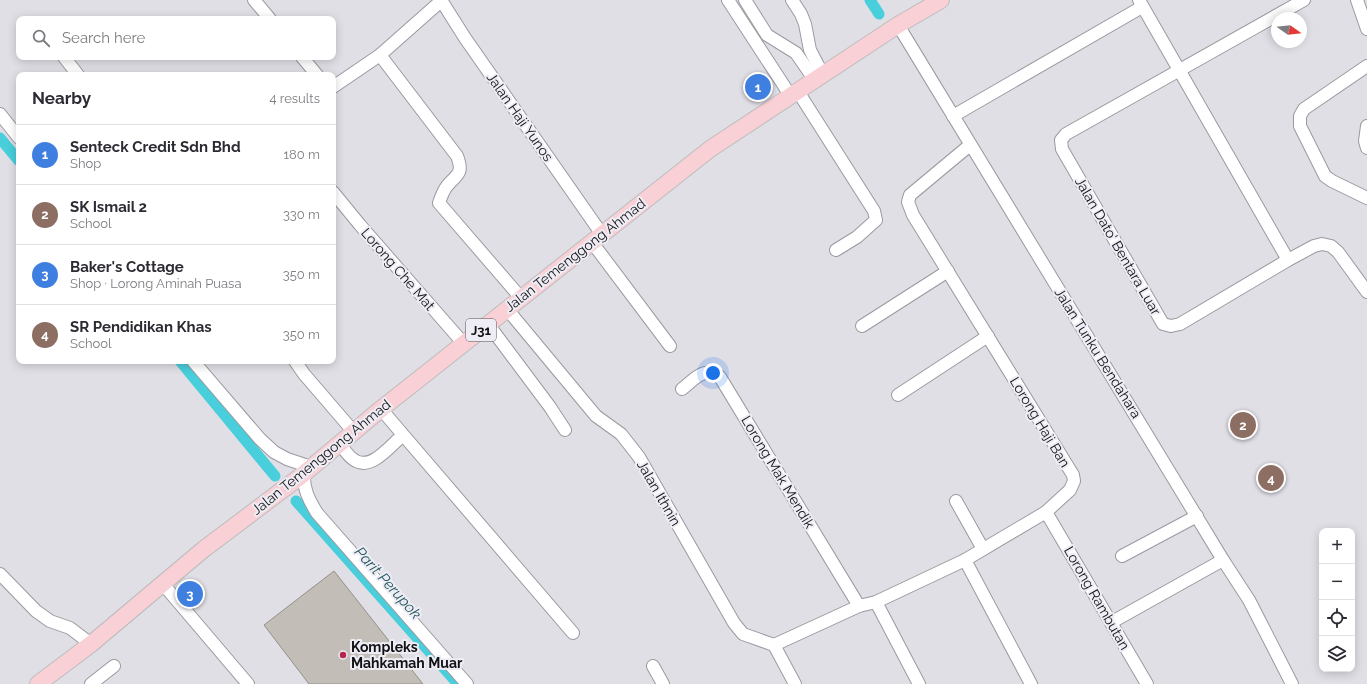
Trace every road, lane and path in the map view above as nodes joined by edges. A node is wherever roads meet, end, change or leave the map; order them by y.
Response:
1 (254, 0) edge
2 (441, 0) edge
3 (728, 0) edge
4 (745, 0) edge
5 (792, 0) edge
6 (941, 0) edge
7 (1304, 0) edge
8 (1357, 0) edge
9 (1363, 0) edge
10 (1367, 2) edge
11 (1140, 3) edge
12 (267, 16) edge
13 (898, 24) junction
14 (1367, 29) edge
15 (380, 55) junction
16 (66, 60) edge
17 (304, 60) edge
18 (1367, 66) edge
19 (1179, 70) junction
20 (76, 72) edge
21 (314, 72) edge
22 (818, 76) junction
23 (336, 85) edge
24 (793, 92) junction
25 (0, 114) edge
26 (953, 116) junction
27 (1367, 126) edge
28 (16, 134) edge
29 (970, 145) junction
30 (1367, 148) edge
31 (336, 196) edge
32 (1367, 198) edge
33 (596, 237) junction
34 (836, 250) dead end
35 (1288, 260) junction
36 (948, 271) junction
37 (1367, 292) edge
38 (521, 298) junction
39 (507, 309) junction
40 (488, 324) junction
41 (862, 326) dead end
42 (988, 336) junction
43 (464, 344) junction
44 (670, 346) dead end
45 (196, 364) edge
46 (297, 364) edge
47 (682, 389) dead end
48 (898, 395) dead end
49 (381, 408) junction
50 (564, 430) dead end
51 (353, 431) junction
52 (402, 436) junction
53 (339, 443) junction
54 (308, 470) junction
55 (956, 501) dead end
56 (1046, 512) junction
57 (1197, 516) junction
58 (983, 549) junction
59 (1122, 556) dead end
60 (965, 560) junction
61 (1223, 560) junction
62 (0, 574) edge
63 (163, 584) junction
64 (876, 602) junction
65 (859, 606) junction
66 (1112, 622) junction
67 (573, 633) dead end
68 (91, 644) junction
69 (774, 645) junction
70 (114, 666) dead end
71 (653, 666) dead end
72 (41, 683) edge
73 (91, 684) edge
74 (248, 684) edge
75 (467, 684) edge
76 (663, 684) edge
77 (795, 684) edge
78 (919, 684) edge
79 (1031, 684) edge
80 (1146, 684) edge
81 (1292, 684) edge

1 - 12 street
2 - 15 street
2 - 33 street, Jalan Haji Yunos
3 - 24 street
4 - 22 street
5 - 22 street
6 - 13 main road, Jalan Temenggong Ahmad / J31
7 - 19 street
8 - 14 street
9 - 10 street
11 - 19 street
11 - 26 street
13 - 22 main road, Jalan Temenggong Ahmad / J31
13 - 26 street, Jalan Tunku Bendahara
15 - 23 street
15 - 38 street
16 - 20 street
17 - 21 street
18 - 32 street
19 - 35 street
19 - 35 street, Jalan Dato' Bentara Luar
22 - 24 main road, Jalan Temenggong Ahmad / J31
24 - 33 main road, Jalan Temenggong Ahmad / J31
24 - 34 street
25 - 28 street
26 - 29 street, Jalan Tunku Bendahara
27 - 30 street
29 - 36 street, Lorong Haji Ban
29 - 57 street, Jalan Tunku Bendahara
31 - 43 street, Lorong Che Mat
33 - 38 main road, Jalan Temenggong Ahmad / J31
33 - 44 street, Jalan Haji Yunos
35 - 37 street
36 - 41 street
36 - 42 street, Lorong Haji Ban
38 - 39 main road, Jalan Temenggong Ahmad / J31
39 - 40 main road, Jalan Temenggong Ahmad / J31
39 - 69 street, Jalan Ithnin
40 - 43 main road, Jalan Temenggong Ahmad / J31
40 - 50 street
42 - 48 street
42 - 56 street, Lorong Haji Ban
43 - 49 main road, Jalan Temenggong Ahmad / J31
45 - 54 street
46 - 51 street
47 - 65 street, Lorong Mak Mendik
49 - 51 main road, Jalan Temenggong Ahmad / J31
49 - 52 street
51 - 53 main road, Jalan Temenggong Ahmad / J31
52 - 53 street
52 - 67 street
53 - 54 main road, Jalan Temenggong Ahmad / J31
54 - 63 main road, Jalan Temenggong Ahmad / J31
54 - 75 street
55 - 58 street
56 - 58 street, Lorong Haji Ban
56 - 66 street, Lorong Rambutan
57 - 59 street
57 - 61 street, Jalan Tunku Bendahara
58 - 60 street, Lorong Haji Ban
60 - 64 street, Lorong Haji Ban
60 - 79 street
61 - 66 street
61 - 81 street, Jalan Tunku Bendahara
62 - 68 street
63 - 68 main road, Jalan Temenggong Ahmad / J31
63 - 74 street
64 - 65 street, Lorong Haji Ban
64 - 78 street
65 - 69 street, Lorong Haji Ban
66 - 80 street, Lorong Rambutan
68 - 72 main road, Jalan Temenggong Ahmad / J31
69 - 77 street
70 - 73 street
71 - 76 street

